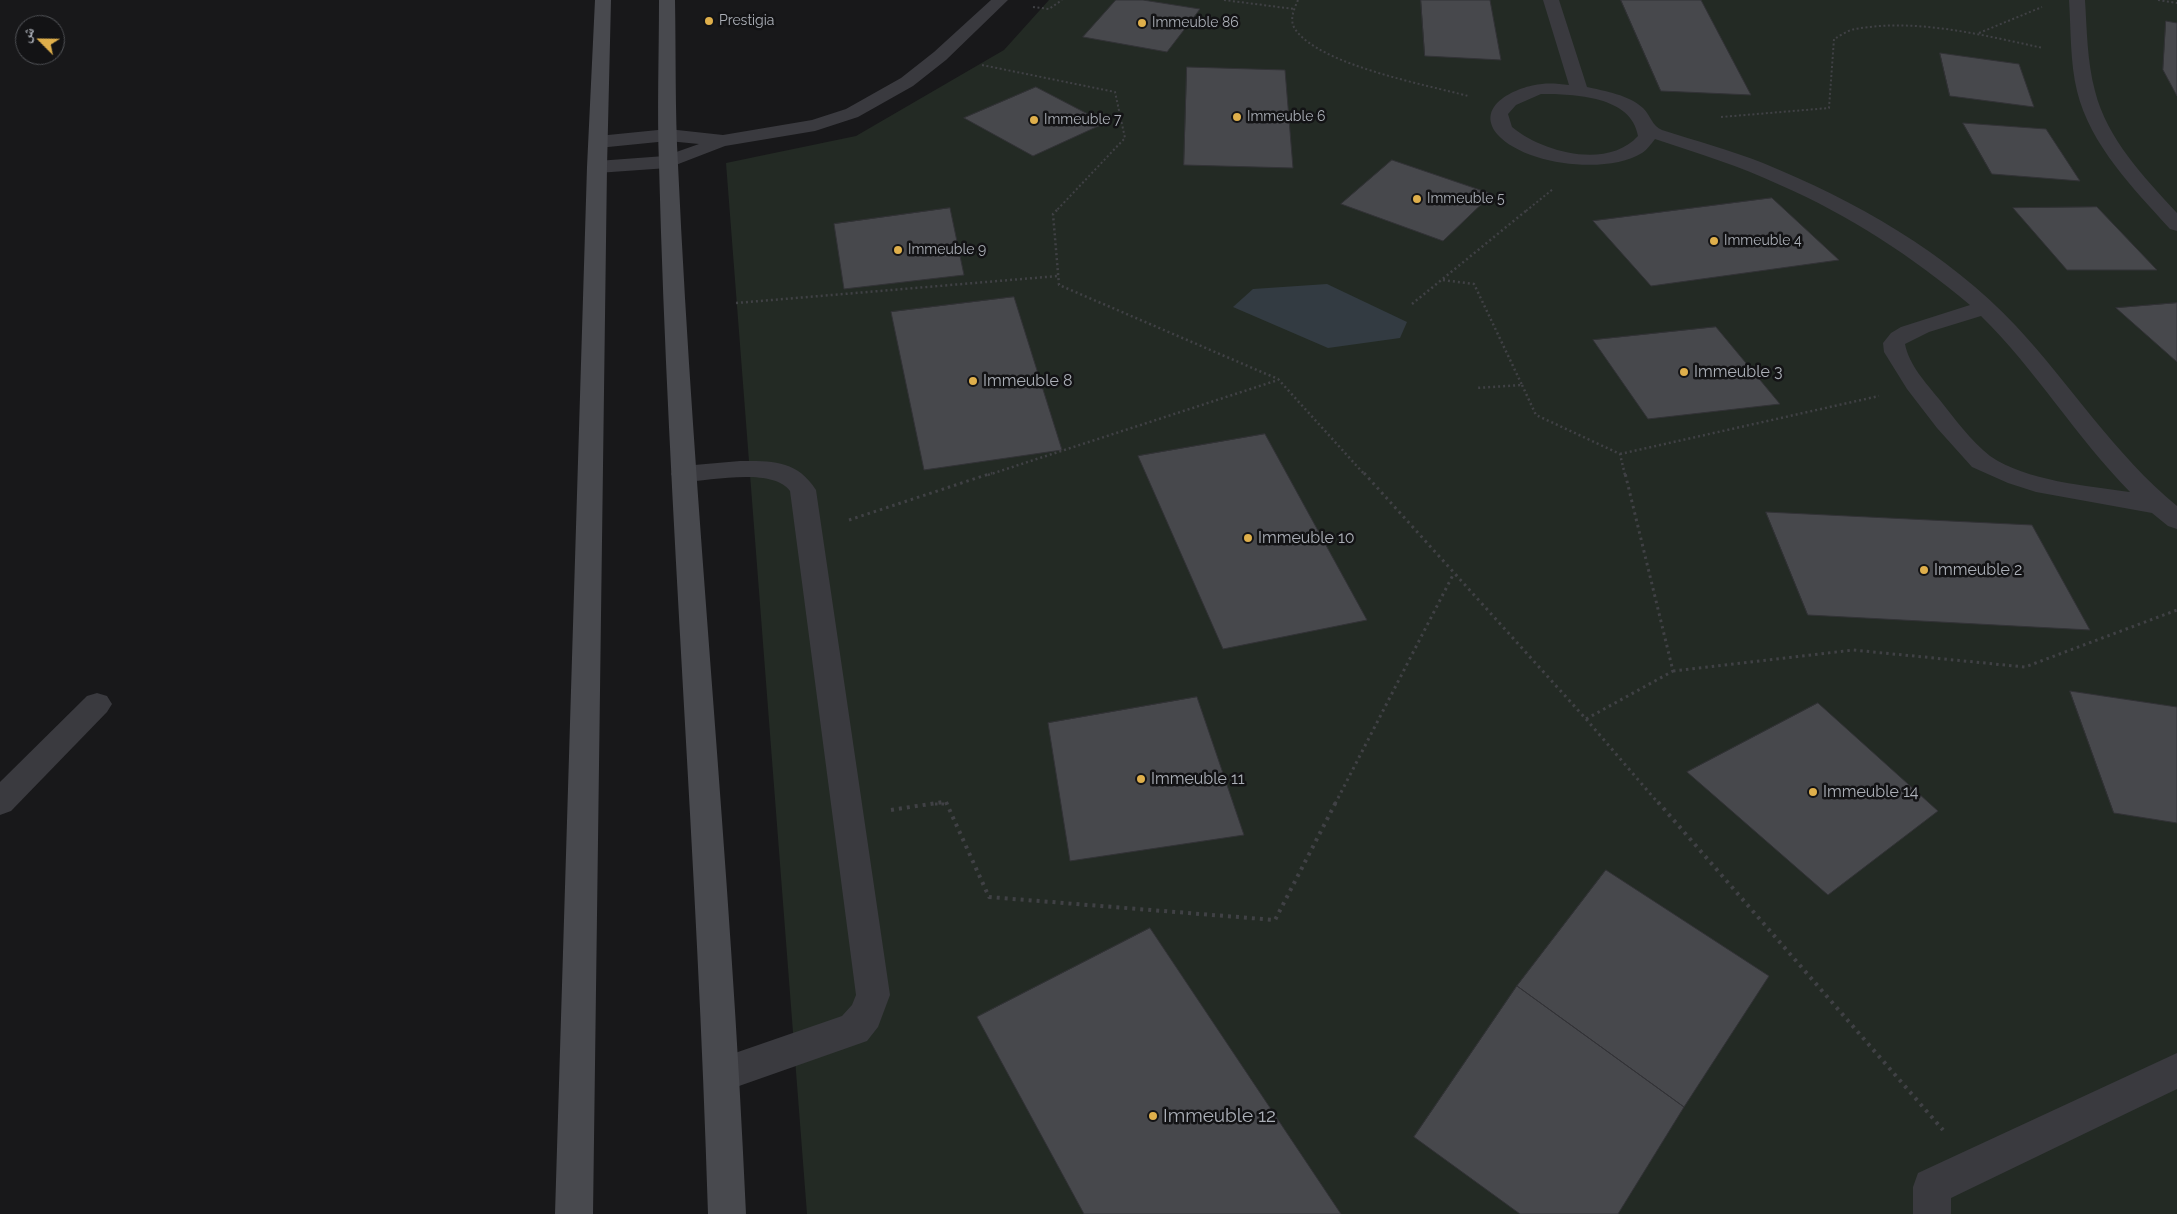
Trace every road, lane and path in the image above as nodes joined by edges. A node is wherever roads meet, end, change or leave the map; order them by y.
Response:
1 (603, 0) edge
2 (667, 0) edge
3 (1000, 0) edge
4 (1224, 0) edge
5 (1298, 0) edge
6 (1551, 0) edge
7 (2158, 0) edge
8 (2077, 3) edge
9 (2177, 3) edge
10 (1294, 9) junction
11 (1978, 34) junction
12 (940, 56) junction
13 (2082, 56) junction
14 (1578, 90) junction
15 (1502, 106) junction
16 (1713, 118) dead end
17 (1648, 131) junction
18 (723, 142) junction
19 (668, 148) junction
20 (597, 155) junction
21 (1589, 159) junction
22 (2177, 225) edge
23 (1058, 276) junction
24 (1442, 280) junction
25 (736, 303) dead end
26 (1412, 304) dead end
27 (1986, 308) junction
28 (1278, 379) junction
29 (1522, 385) junction
30 (1919, 387) junction
31 (1476, 388) dead end
32 (1620, 454) junction
33 (683, 474) junction
34 (2158, 505) junction
35 (2177, 520) edge
36 (809, 533) junction
37 (1454, 573) junction
38 (2177, 610) edge
39 (1673, 671) junction
40 (97, 704) dead end
41 (1586, 719) junction
42 (0, 802) edge
43 (848, 816) junction
44 (2177, 1070) edge
45 (722, 1074) junction
46 (1974, 1167) junction
47 (574, 1214) edge
48 (727, 1214) edge
49 (1932, 1214) edge

1 - 20 street
2 - 19 street
3 - 12 street
4 - 10 path
5 - 10 path
6 - 14 street
7 - 9 path
8 - 11 path
8 - 13 street
10 - 15 path
11 - 13 path
11 - 16 path
12 - 18 street
12 - 23 path
13 - 22 street
14 - 15 street
14 - 17 street
15 - 21 street
17 - 21 street
17 - 27 street
18 - 19 street
18 - 19 street
19 - 20 street
19 - 20 street
19 - 33 street
20 - 47 street
21 - 24 path
23 - 25 path
23 - 28 path
24 - 26 path
24 - 29 path
27 - 30 street
27 - 34 street
28 - 36 path
28 - 37 path
29 - 31 path
29 - 32 path
30 - 32 path
30 - 34 street
32 - 39 path
33 - 36 street
33 - 45 street
34 - 35 street
36 - 43 street
37 - 41 path
37 - 43 path
38 - 39 path
39 - 41 path
40 - 42 street
41 - 46 path
43 - 45 street
44 - 46 street
45 - 48 street
46 - 49 street

